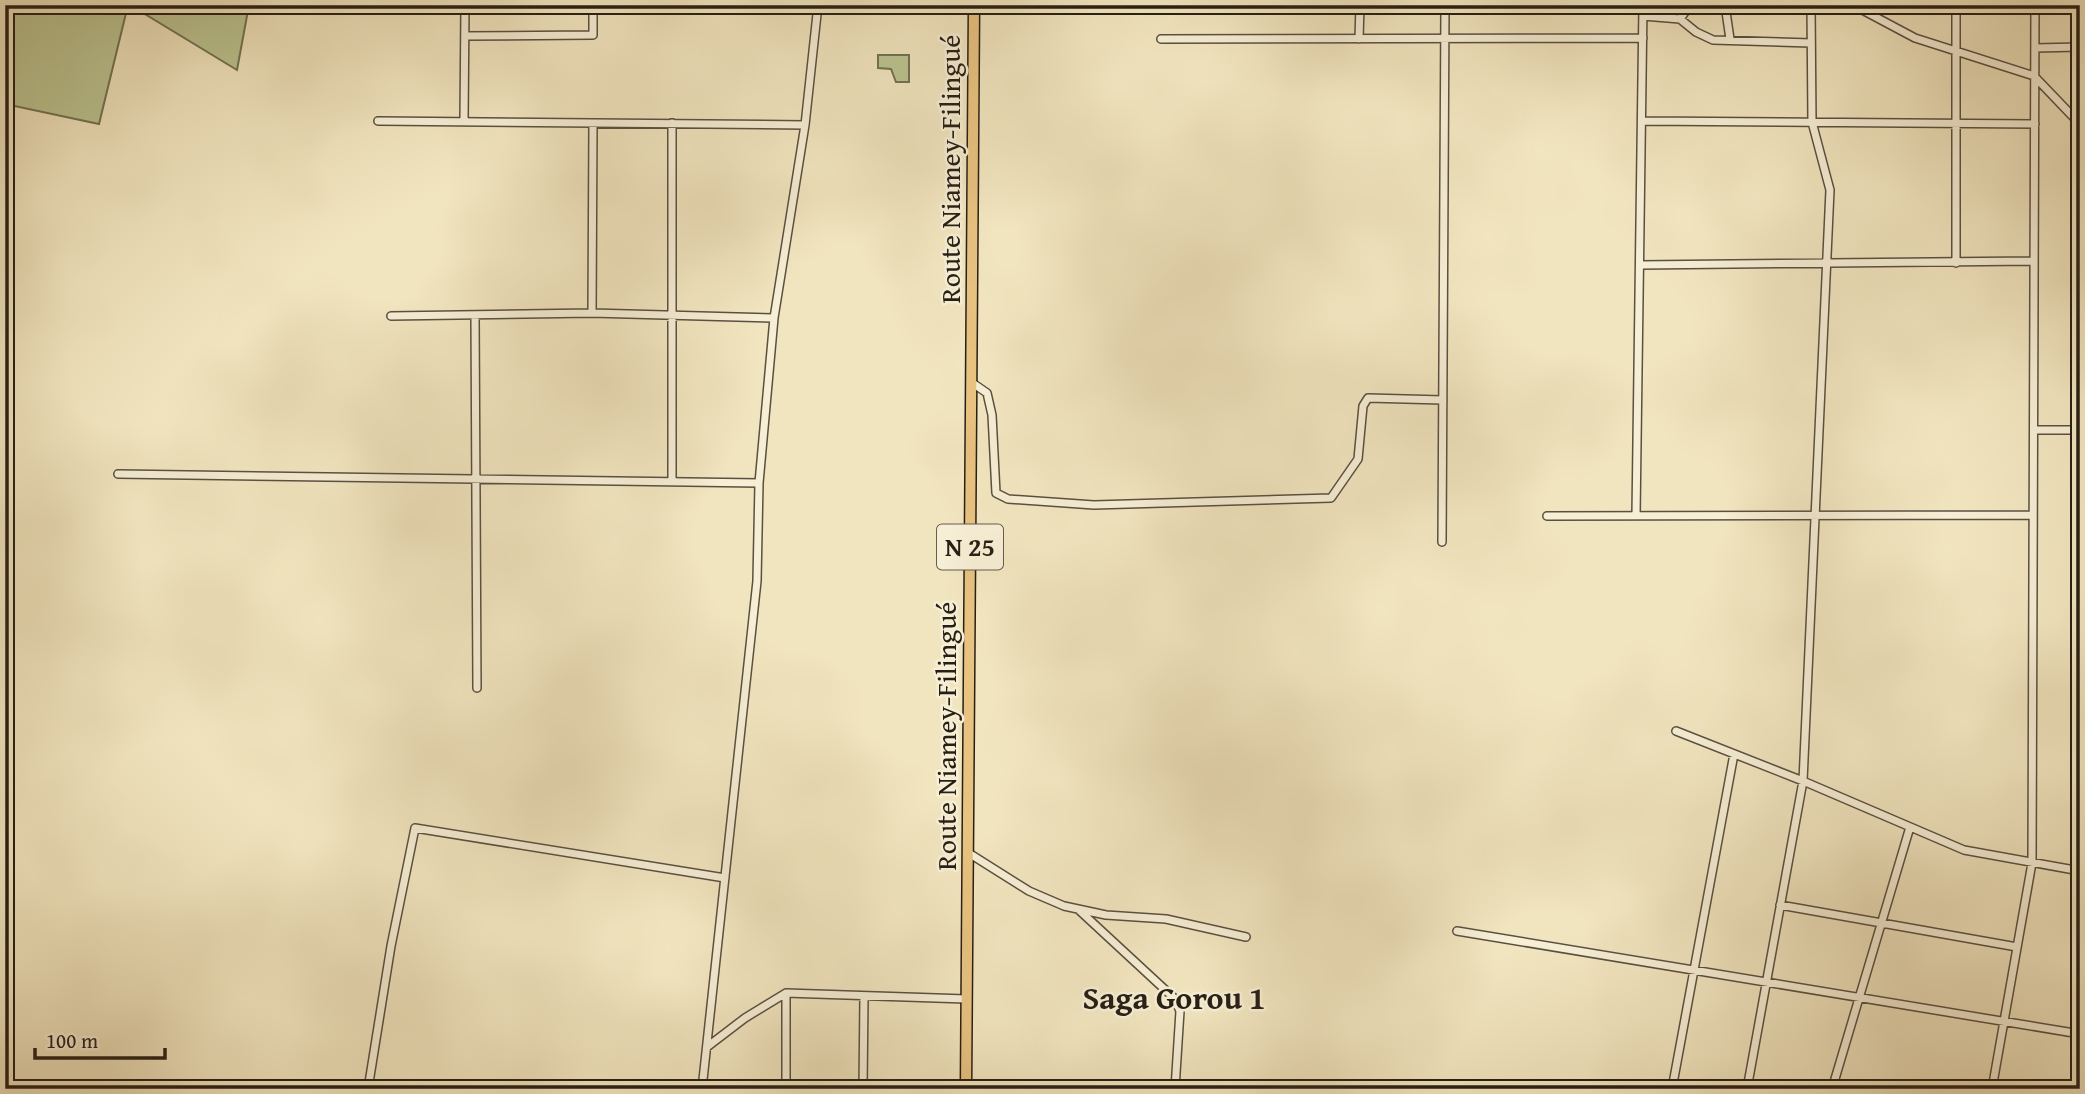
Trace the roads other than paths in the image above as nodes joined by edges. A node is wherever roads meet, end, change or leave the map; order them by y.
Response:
1 (465, 5) edge
2 (593, 5) edge
3 (818, 5) edge
4 (974, 5) edge
5 (1360, 5) edge
6 (1445, 5) edge
7 (1643, 5) edge
8 (1690, 5) edge
9 (1725, 5) edge
10 (1811, 5) edge
11 (1853, 5) edge
12 (1956, 5) edge
13 (2035, 5) edge
14 (1643, 16) junction
15 (1680, 19) junction
16 (465, 36) junction
17 (1445, 38) junction
18 (1643, 38) junction
19 (1161, 39) dead end
20 (1359, 39) junction
21 (1730, 39) junction
22 (1811, 43) junction
23 (2080, 47) edge
24 (2035, 48) junction
25 (1956, 50) junction
26 (2034, 76) junction
27 (378, 121) dead end
28 (464, 121) junction
29 (1642, 121) junction
30 (1812, 122) junction
31 (593, 123) junction
32 (672, 123) junction
33 (1956, 123) junction
34 (2035, 124) junction
35 (2080, 124) edge
36 (806, 125) junction
37 (2034, 261) junction
38 (1956, 263) junction
39 (1826, 264) junction
40 (1640, 265) junction
41 (592, 313) junction
42 (671, 315) junction
43 (391, 316) dead end
44 (475, 316) junction
45 (774, 318) junction
46 (971, 382) junction
47 (1443, 400) junction
48 (2034, 430) junction
49 (2080, 430) edge
50 (118, 474) dead end
51 (475, 480) junction
52 (672, 482) junction
53 (759, 483) junction
54 (2033, 515) junction
55 (1547, 516) dead end
56 (1636, 516) junction
57 (1815, 516) junction
58 (1442, 542) dead end
59 (477, 688) dead end
60 (1676, 731) dead end
61 (1734, 754) junction
62 (1803, 780) junction
63 (1910, 827) junction
64 (967, 852) junction
65 (2032, 863) junction
66 (2080, 871) edge
67 (725, 878) junction
68 (1780, 905) junction
69 (1079, 909) junction
70 (1881, 923) junction
71 (1457, 931) dead end
72 (1246, 937) dead end
73 (2017, 947) junction
74 (1694, 970) junction
75 (1766, 982) junction
76 (786, 993) junction
77 (864, 996) junction
78 (1859, 998) junction
79 (966, 999) junction
80 (2004, 1022) junction
81 (2080, 1034) edge
82 (707, 1047) junction
83 (368, 1089) edge
84 (702, 1089) edge
85 (786, 1089) edge
86 (863, 1089) edge
87 (966, 1089) edge
88 (1175, 1089) edge
89 (1672, 1089) edge
90 (1746, 1089) edge
91 (1832, 1089) edge
92 (1993, 1089) edge

1 - 16 street
2 - 16 street
3 - 36 street
4 - 46 main road, Route Niamey-Filingué / N 25
5 - 20 street
6 - 17 street
7 - 14 street
8 - 15 street
9 - 21 street
10 - 22 street
11 - 25 street
12 - 25 street
13 - 24 street
14 - 15 street
14 - 18 street
15 - 21 street
16 - 28 street
17 - 18 street
17 - 20 street
17 - 47 street
18 - 29 street
19 - 20 street
21 - 22 street
22 - 30 street
23 - 24 street
24 - 26 street
25 - 26 street
25 - 33 street
26 - 34 street
26 - 35 street
27 - 28 street
28 - 31 street
29 - 30 street
29 - 40 street
30 - 33 street
30 - 39 street
31 - 32 street
31 - 41 street
32 - 36 street
32 - 42 street
33 - 34 street
33 - 38 street
34 - 37 street
36 - 45 street
37 - 38 street
37 - 48 street
38 - 39 street
39 - 40 street
39 - 57 street
40 - 56 street
41 - 42 street
41 - 44 street
42 - 45 street
42 - 52 street
43 - 44 street
44 - 51 street
45 - 53 street
46 - 47 street
46 - 64 main road, Route Niamey-Filingué / N 25
47 - 58 street
48 - 49 street
48 - 54 street
50 - 51 street
51 - 52 street
51 - 59 street
52 - 53 street
53 - 67 street
54 - 57 street
54 - 65 street
55 - 56 street
56 - 57 street
57 - 62 street
60 - 61 street
61 - 62 street
61 - 74 street
62 - 63 street
62 - 68 street
63 - 65 street
63 - 70 street
64 - 69 street
64 - 79 main road, Route Niamey-Filingué / N 25
65 - 66 street
65 - 73 street
67 - 82 street
67 - 83 street
68 - 70 street
68 - 75 street
69 - 72 street
69 - 88 street
70 - 73 street
70 - 78 street
71 - 74 street
73 - 80 street
74 - 75 street
74 - 89 street
75 - 78 street
75 - 90 street
76 - 77 street
76 - 82 street
76 - 85 street
77 - 79 street
77 - 86 street
78 - 80 street
78 - 91 street
79 - 87 main road, Route Niamey-Filingué / N 25
80 - 81 street
80 - 92 street
82 - 84 street

